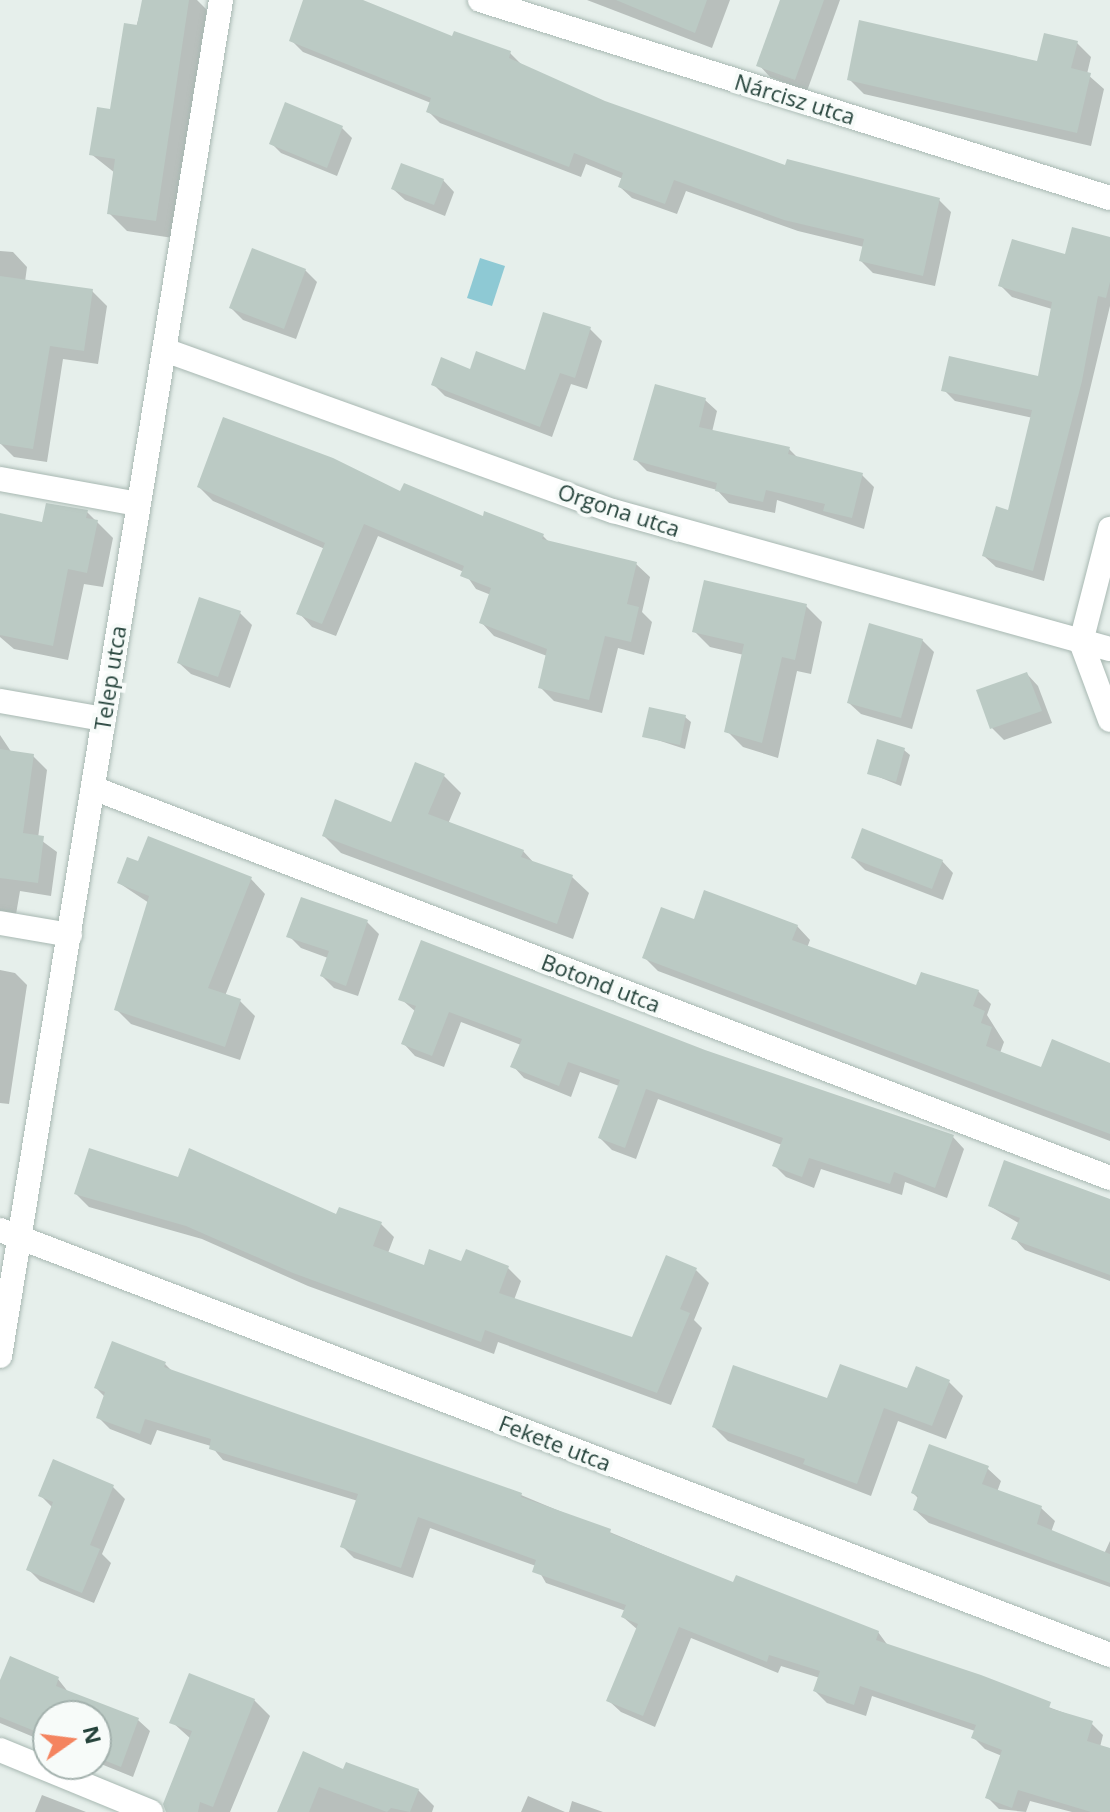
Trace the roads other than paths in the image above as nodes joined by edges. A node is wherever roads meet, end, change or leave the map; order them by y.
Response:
1 (221, 0) edge
2 (480, 0) edge
3 (1110, 198) edge
4 (165, 350) junction
5 (0, 479) edge
6 (138, 504) junction
7 (1110, 529) edge
8 (1081, 642) junction
9 (1110, 649) edge
10 (0, 701) edge
11 (103, 719) junction
12 (1110, 720) edge
13 (93, 788) junction
14 (0, 923) edge
15 (70, 935) junction
16 (1110, 1178) edge
17 (11, 1234) edge
18 (0, 1356) edge
19 (1110, 1655) edge
20 (0, 1750) edge
21 (151, 1812) edge

1 - 4 street, Telep utca
2 - 3 street, Nárcisz utca
4 - 6 street, Telep utca
4 - 8 street, Orgona utca
5 - 6 street
6 - 11 street, Telep utca
7 - 8 street
8 - 9 street, Orgona utca
8 - 12 street
10 - 11 street
11 - 13 street, Telep utca
13 - 15 street, Telep utca
13 - 16 street, Botond utca
14 - 15 street
15 - 17 street, Telep utca
17 - 18 street, Telep utca
17 - 19 street, Fekete utca
20 - 21 street

